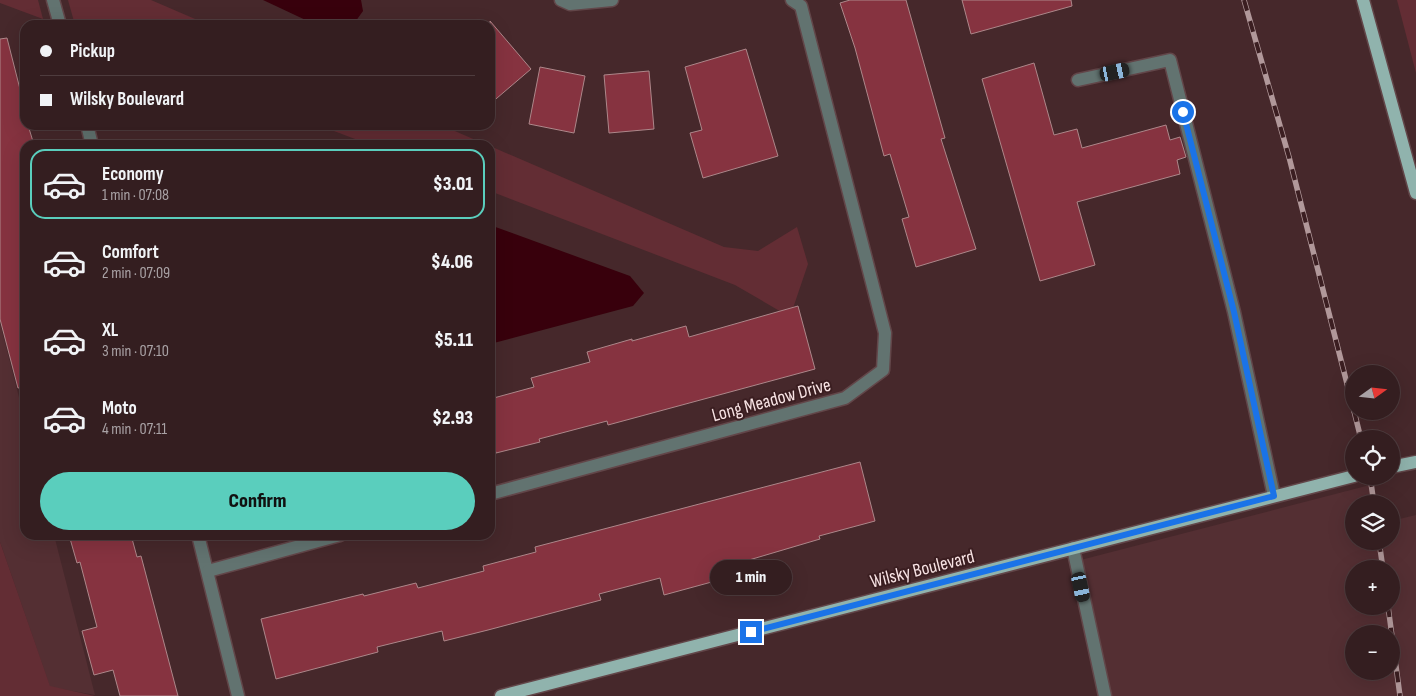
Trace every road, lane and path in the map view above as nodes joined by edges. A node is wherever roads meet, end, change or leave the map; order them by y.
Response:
1 (53, 0) edge
2 (561, 0) edge
3 (612, 0) edge
4 (792, 0) edge
5 (1364, 0) edge
6 (59, 20) edge
7 (1078, 80) dead end
8 (1416, 193) edge
9 (1416, 462) edge
10 (1400, 466) edge
11 (1345, 478) edge
12 (495, 493) edge
13 (1274, 496) junction
14 (199, 540) edge
15 (322, 540) edge
16 (1073, 548) junction
17 (208, 571) junction
18 (238, 696) edge
19 (500, 696) edge
20 (1105, 696) edge

1 - 6 street
2 - 3 street
4 - 12 street, Long Meadow Drive
5 - 8 main road
7 - 13 street
9 - 10 main road
11 - 13 main road, Wilsky Boulevard
13 - 16 main road, Wilsky Boulevard
14 - 17 street
15 - 17 street
16 - 19 main road, Wilsky Boulevard
16 - 20 street
17 - 18 street

